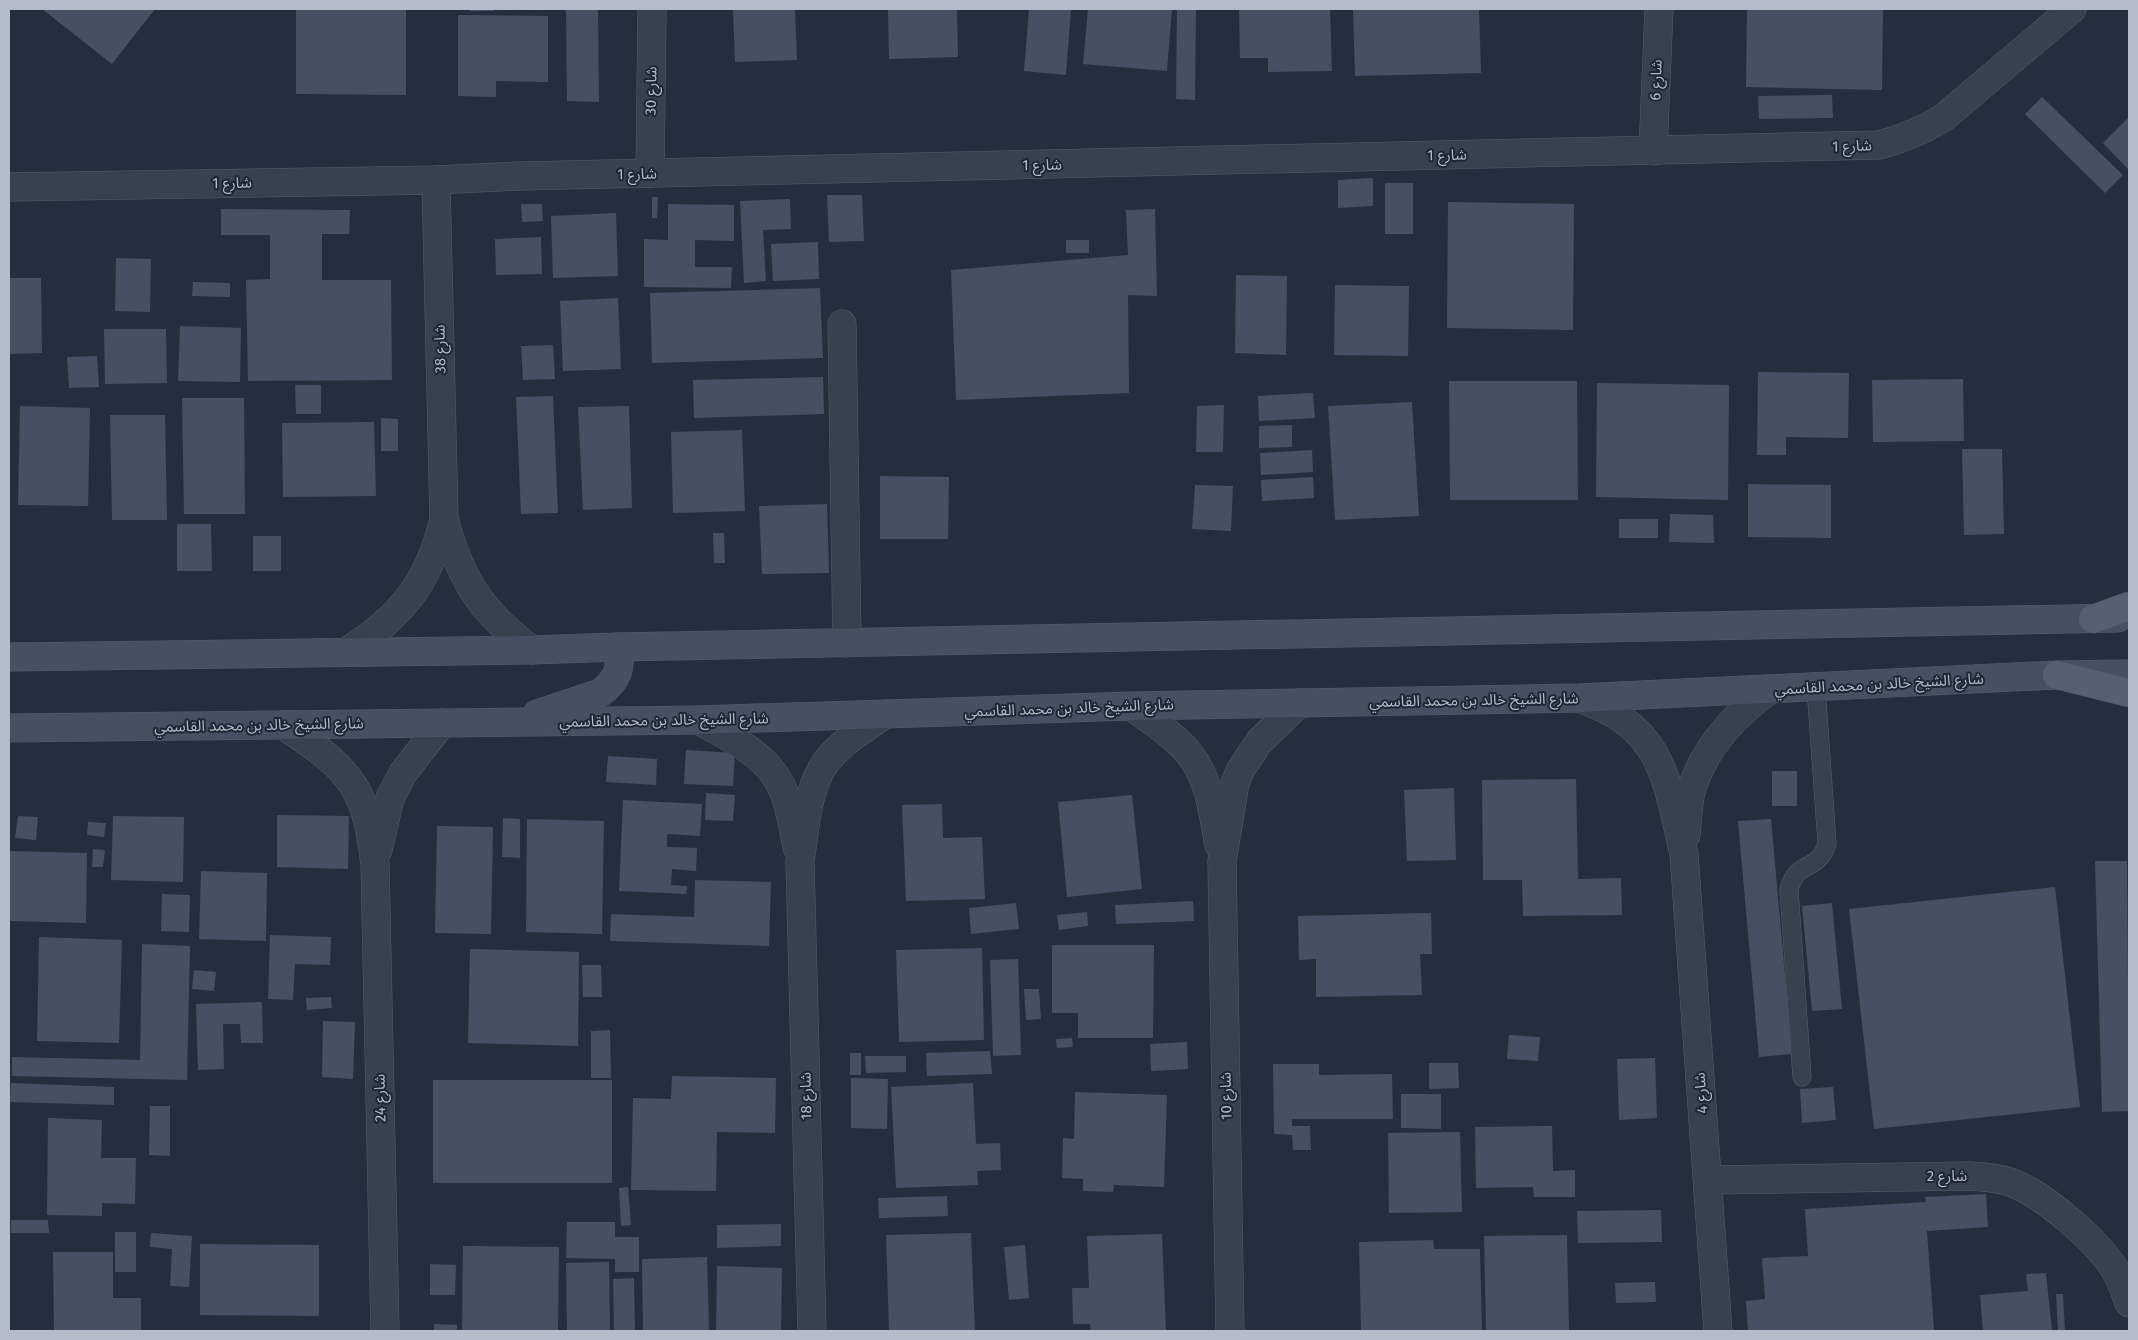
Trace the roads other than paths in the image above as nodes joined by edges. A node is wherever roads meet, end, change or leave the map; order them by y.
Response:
1 (652, 9) edge
2 (1659, 9) edge
3 (2072, 9) edge
4 (1653, 151) junction
5 (650, 173) junction
6 (436, 180) junction
7 (9, 187) edge
8 (842, 324) dead end
9 (444, 519) junction
10 (2129, 606) edge
11 (2129, 618) edge
12 (2093, 619) junction
13 (847, 643) junction
14 (617, 647) junction
15 (532, 650) junction
16 (346, 652) junction
17 (9, 657) edge
18 (1816, 687) junction
19 (2129, 688) edge
20 (1771, 689) junction
21 (1579, 698) junction
22 (1299, 703) junction
23 (1131, 706) junction
24 (885, 714) junction
25 (698, 720) junction
26 (514, 722) junction
27 (442, 723) junction
28 (283, 725) junction
29 (13, 733) edge
30 (1684, 854) junction
31 (800, 861) junction
32 (1222, 861) junction
33 (375, 864) junction
34 (1802, 1077) dead end
35 (1708, 1180) junction
36 (2121, 1262) edge
37 (2129, 1303) edge
38 (384, 1331) edge
39 (812, 1331) edge
40 (1230, 1331) edge
41 (1718, 1331) edge

1 - 5 street, شارع 30
2 - 4 street, شارع 6
3 - 4 street, شارع 1
4 - 5 street, شارع 1
5 - 6 street, شارع 1
6 - 7 street, شارع 1
6 - 9 street, شارع 38
8 - 13 street
9 - 15 street, شارع 38
9 - 16 street, شارع 38
10 - 12 main road
11 - 12 main road
12 - 13 main road
13 - 14 main road
14 - 15 main road
14 - 26 main road
15 - 16 main road
16 - 17 main road
18 - 19 main road, شارع الشيخ خالد بن محمد القاسمي
18 - 20 main road, شارع الشيخ خالد بن محمد القاسمي
18 - 34 lane
20 - 21 main road, شارع الشيخ خالد بن محمد القاسمي
20 - 30 street, شارع 4
21 - 22 main road, شارع الشيخ خالد بن محمد القاسمي
21 - 30 street, شارع 4
22 - 23 main road, شارع الشيخ خالد بن محمد القاسمي
22 - 32 street, شارع 10
23 - 24 main road, شارع الشيخ خالد بن محمد القاسمي
23 - 32 street, شارع 10
24 - 25 main road, شارع الشيخ خالد بن محمد القاسمي
24 - 31 street, شارع 18
25 - 26 main road, شارع الشيخ خالد بن محمد القاسمي
25 - 31 street, شارع 18
26 - 27 main road, شارع الشيخ خالد بن محمد القاسمي
27 - 28 main road, شارع الشيخ خالد بن محمد القاسمي
27 - 33 street, شارع 24
28 - 29 main road, شارع الشيخ خالد بن محمد القاسمي
28 - 33 street, شارع 24
30 - 35 street, شارع 4
31 - 39 street, شارع 18
32 - 40 street, شارع 10
33 - 38 street, شارع 24
35 - 36 street, شارع 2
35 - 41 street, شارع 4
36 - 37 street, شارع 2

